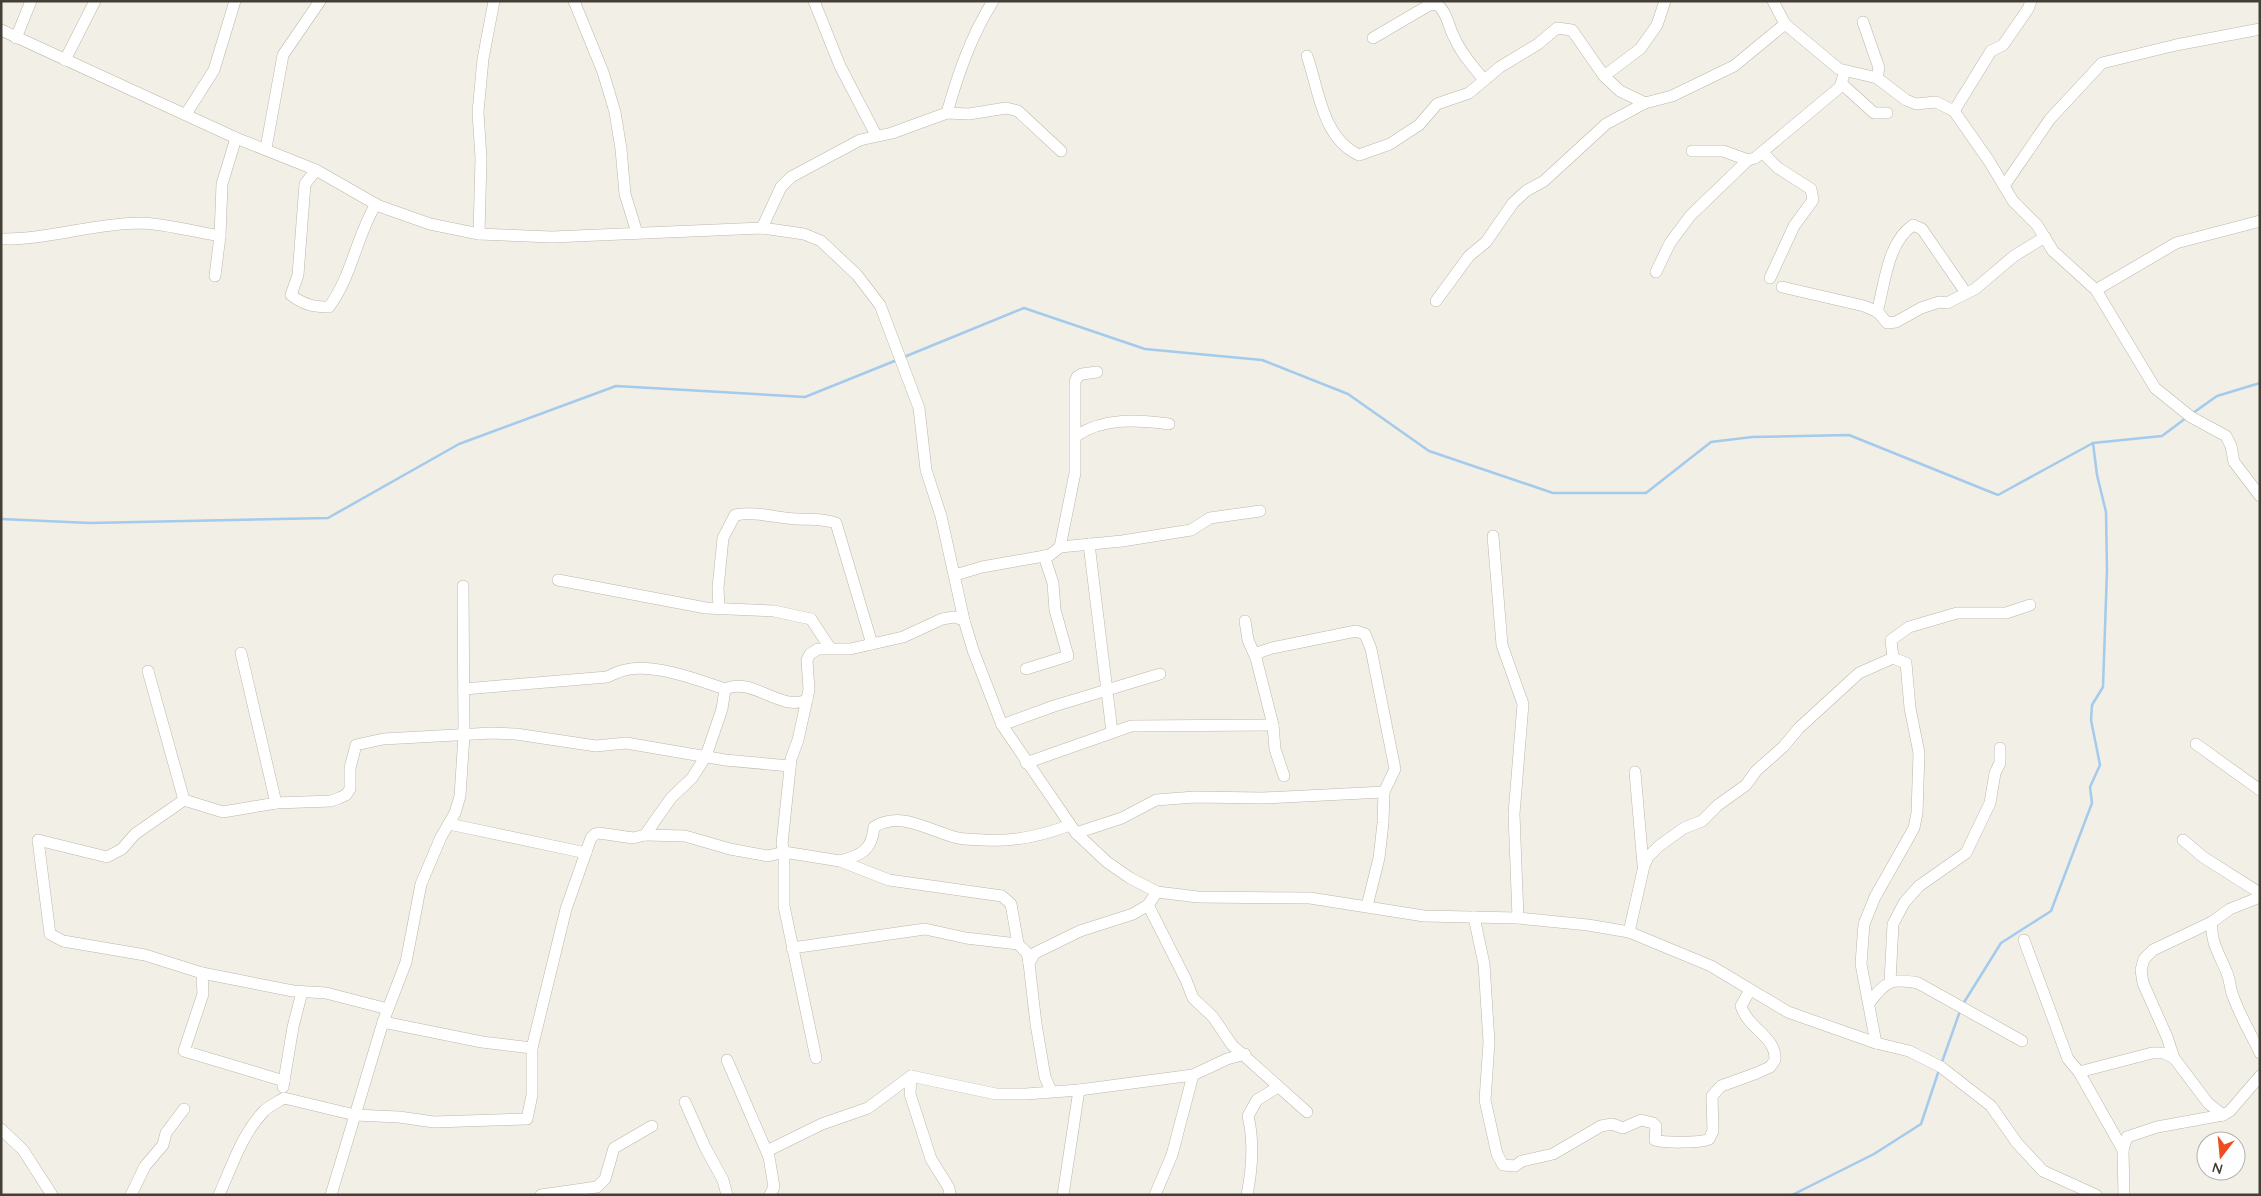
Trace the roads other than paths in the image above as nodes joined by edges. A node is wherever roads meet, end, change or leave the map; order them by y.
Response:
1 (31, 1) edge
2 (95, 1) edge
3 (235, 1) edge
4 (320, 1) edge
5 (494, 1) edge
6 (574, 1) edge
7 (814, 1) edge
8 (993, 1) edge
9 (1665, 1) edge
10 (1773, 1) edge
11 (2031, 1) edge
12 (1863, 22) dead end
13 (1785, 24) junction
14 (2260, 29) edge
15 (1, 30) edge
16 (16, 38) junction
17 (1373, 38) dead end
18 (1307, 56) dead end
19 (65, 60) junction
20 (1845, 71) junction
21 (1604, 76) junction
22 (1877, 78) junction
23 (1484, 80) junction
24 (1842, 84) junction
25 (1645, 103) junction
26 (1954, 112) junction
27 (947, 113) junction
28 (1887, 113) dead end
29 (186, 114) junction
30 (876, 135) junction
31 (236, 138) junction
32 (266, 148) junction
33 (1060, 151) dead end
34 (1692, 151) dead end
35 (1762, 152) junction
36 (1748, 160) junction
37 (316, 170) junction
38 (2004, 186) junction
39 (376, 204) junction
40 (2260, 221) edge
41 (762, 228) junction
42 (637, 233) junction
43 (479, 234) junction
44 (220, 236) junction
45 (2045, 237) junction
46 (1, 239) edge
47 (1656, 272) dead end
48 (215, 276) dead end
49 (1770, 278) dead end
50 (1782, 287) dead end
51 (2096, 290) junction
52 (1966, 293) junction
53 (1436, 301) dead end
54 (1877, 312) junction
55 (1097, 372) dead end
56 (1169, 424) dead end
57 (1076, 436) junction
58 (2260, 496) edge
59 (1260, 511) dead end
60 (1493, 536) dead end
61 (1090, 544) junction
62 (1060, 547) junction
63 (1044, 556) junction
64 (955, 575) junction
65 (558, 580) dead end
66 (463, 586) dead end
67 (2030, 604) dead end
68 (719, 608) junction
69 (964, 620) junction
70 (1245, 621) dead end
71 (872, 644) junction
72 (830, 648) junction
73 (241, 652) dead end
74 (1256, 658) junction
75 (1893, 658) junction
76 (1026, 669) dead end
77 (148, 671) dead end
78 (1160, 674) dead end
79 (464, 689) junction
80 (726, 690) junction
81 (1106, 691) junction
82 (807, 700) junction
83 (1002, 725) junction
84 (1272, 725) junction
85 (1112, 732) junction
86 (464, 735) junction
87 (2196, 744) dead end
88 (2000, 748) dead end
89 (706, 756) junction
90 (1026, 763) junction
91 (790, 766) junction
92 (1635, 772) dead end
93 (1284, 776) dead end
94 (2259, 788) edge
95 (1384, 792) junction
96 (184, 800) junction
97 (276, 803) junction
98 (449, 824) junction
99 (1073, 829) junction
100 (645, 835) junction
101 (2183, 840) dead end
102 (784, 852) junction
103 (586, 853) junction
104 (840, 861) junction
105 (1644, 866) junction
106 (1156, 892) junction
107 (2260, 893) edge
108 (2260, 897) edge
109 (1148, 905) junction
110 (1367, 906) junction
111 (1474, 917) junction
112 (1518, 918) junction
113 (2212, 922) junction
114 (1629, 932) junction
115 (2024, 940) dead end
116 (1018, 944) junction
117 (792, 948) junction
118 (1029, 963) junction
119 (202, 973) junction
120 (1890, 982) junction
121 (1750, 990) junction
122 (302, 992) junction
123 (1870, 1002) junction
124 (388, 1009) junction
125 (383, 1022) junction
126 (2022, 1041) dead end
127 (1876, 1043) junction
128 (532, 1048) junction
129 (2260, 1053) edge
130 (1245, 1054) junction
131 (816, 1058) dead end
132 (2174, 1058) junction
133 (727, 1060) dead end
134 (2079, 1072) junction
135 (1193, 1075) junction
136 (912, 1076) junction
137 (2260, 1076) edge
138 (284, 1081) junction
139 (1278, 1087) junction
140 (1079, 1090) junction
141 (1051, 1091) junction
142 (280, 1101) junction
143 (685, 1102) dead end
144 (184, 1109) dead end
145 (1307, 1112) dead end
146 (355, 1115) junction
147 (2223, 1115) junction
148 (652, 1126) dead end
149 (1, 1129) edge
150 (2123, 1150) junction
151 (767, 1151) junction
152 (52, 1195) edge
153 (131, 1195) edge
154 (219, 1195) edge
155 (331, 1195) edge
156 (541, 1195) edge
157 (727, 1195) edge
158 (770, 1195) edge
159 (950, 1195) edge
160 (1063, 1195) edge
161 (1155, 1195) edge
162 (1247, 1195) edge
163 (2096, 1195) edge
164 (2124, 1195) edge

1 - 16 street
2 - 19 street
3 - 29 street
4 - 32 street
5 - 43 street
6 - 42 street
7 - 30 street
8 - 27 street
9 - 21 street
10 - 13 street
11 - 26 street
12 - 22 street
13 - 20 street
13 - 25 street
14 - 38 street
15 - 16 street
16 - 19 street
17 - 23 street
18 - 23 street
19 - 29 street
20 - 22 street
20 - 24 street
21 - 23 street
21 - 25 street
22 - 26 street
24 - 28 street
24 - 35 street
25 - 53 street
26 - 38 street
27 - 30 street
27 - 33 street
29 - 31 street
30 - 41 street
31 - 32 street
31 - 44 street
32 - 37 street
34 - 36 street
35 - 36 street
35 - 49 street
36 - 47 street
37 - 39 street
37 - 39 street
38 - 45 street
39 - 43 street
40 - 51 street
41 - 42 street
41 - 64 street
42 - 43 street
44 - 46 street
44 - 48 street
45 - 51 street
45 - 52 street
50 - 54 street
51 - 58 street
52 - 54 street
52 - 54 street
55 - 57 street
56 - 57 street
57 - 62 street
59 - 61 street
60 - 112 street
61 - 62 street
61 - 81 street
62 - 63 street
63 - 64 street
63 - 76 street
64 - 69 street
65 - 68 street
66 - 79 street
67 - 75 street
68 - 71 street
68 - 72 street
69 - 71 street
69 - 83 street
70 - 74 street
71 - 72 street
72 - 82 street
73 - 97 street
74 - 84 street
74 - 95 street
75 - 105 street
75 - 123 street
77 - 96 street
78 - 81 street
79 - 80 street
79 - 86 street
80 - 82 street
80 - 89 street
81 - 83 street
81 - 85 street
82 - 91 street
83 - 90 street
84 - 85 street
84 - 93 street
85 - 90 street
86 - 89 street
86 - 97 street
86 - 98 street
87 - 94 street
88 - 120 street
89 - 91 street
89 - 100 street
90 - 99 street
91 - 102 street
92 - 105 street
95 - 99 street
95 - 110 street
96 - 97 street
96 - 119 street
98 - 103 street
98 - 124 street
99 - 104 street
99 - 106 street
100 - 102 street
100 - 103 street
101 - 107 street
102 - 104 street
102 - 117 street
103 - 128 street
104 - 116 street
105 - 114 street
106 - 109 street
106 - 110 street
108 - 113 street
109 - 118 street
109 - 130 street
110 - 111 street
111 - 112 street
111 - 121 street
112 - 114 street
113 - 129 street
113 - 132 street
114 - 121 street
115 - 134 street
116 - 117 street
116 - 118 street
117 - 131 street
118 - 141 street
119 - 122 street
119 - 138 street
120 - 123 street
120 - 126 street
121 - 127 street
122 - 124 street
122 - 138 street
123 - 127 street
124 - 125 street
125 - 128 street
125 - 146 street
127 - 163 street
128 - 146 street
130 - 135 street
130 - 139 street
132 - 134 street
132 - 147 street
133 - 151 street
134 - 150 street
135 - 140 street
135 - 161 street
136 - 141 street
136 - 151 street
136 - 159 street
137 - 147 street
138 - 142 street
139 - 145 street
139 - 162 street
140 - 141 street
140 - 160 street
142 - 146 street
142 - 154 street
143 - 157 street
144 - 153 street
146 - 155 street
147 - 150 street
148 - 156 street
149 - 152 street
150 - 164 street
151 - 158 street

